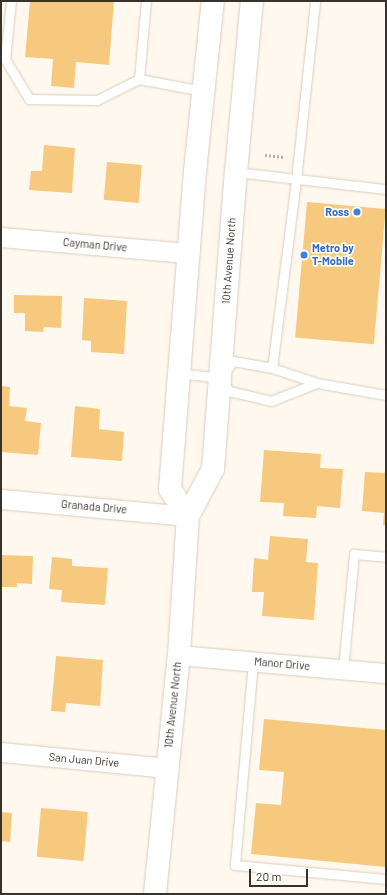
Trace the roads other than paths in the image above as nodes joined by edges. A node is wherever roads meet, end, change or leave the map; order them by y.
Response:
1 (10, 1) edge
2 (146, 1) edge
3 (213, 1) edge
4 (252, 1) edge
5 (315, 1) edge
6 (139, 79) junction
7 (202, 91) junction
8 (236, 172) junction
9 (296, 180) junction
10 (386, 189) edge
11 (1, 237) edge
12 (189, 253) junction
13 (272, 368) junction
14 (179, 373) junction
15 (220, 378) junction
16 (317, 383) junction
17 (386, 395) edge
18 (1, 499) edge
19 (188, 516) junction
20 (386, 557) edge
21 (179, 655) junction
22 (253, 662) junction
23 (343, 670) junction
24 (386, 673) edge
25 (1, 752) edge
26 (166, 768) junction
27 (386, 878) edge
28 (155, 894) edge

1 - 6 lane
2 - 6 lane
3 - 7 street
4 - 8 street, 10th Avenue North
5 - 9 lane
6 - 7 lane
7 - 12 street
8 - 9 lane
8 - 15 street, 10th Avenue North
9 - 10 lane
9 - 13 lane
11 - 12 street, Cayman Drive
12 - 14 street
13 - 15 lane
13 - 16 lane
14 - 15 lane
14 - 19 street
15 - 16 lane
15 - 19 street, 10th Avenue North
16 - 17 lane
18 - 19 street, Granada Drive
19 - 21 street, 10th Avenue North
20 - 23 lane
21 - 22 street, Manor Drive
21 - 26 street, 10th Avenue North
22 - 23 street, Manor Drive
22 - 27 lane
23 - 24 street, Manor Drive
25 - 26 street, San Juan Drive
26 - 28 street, 10th Avenue North

